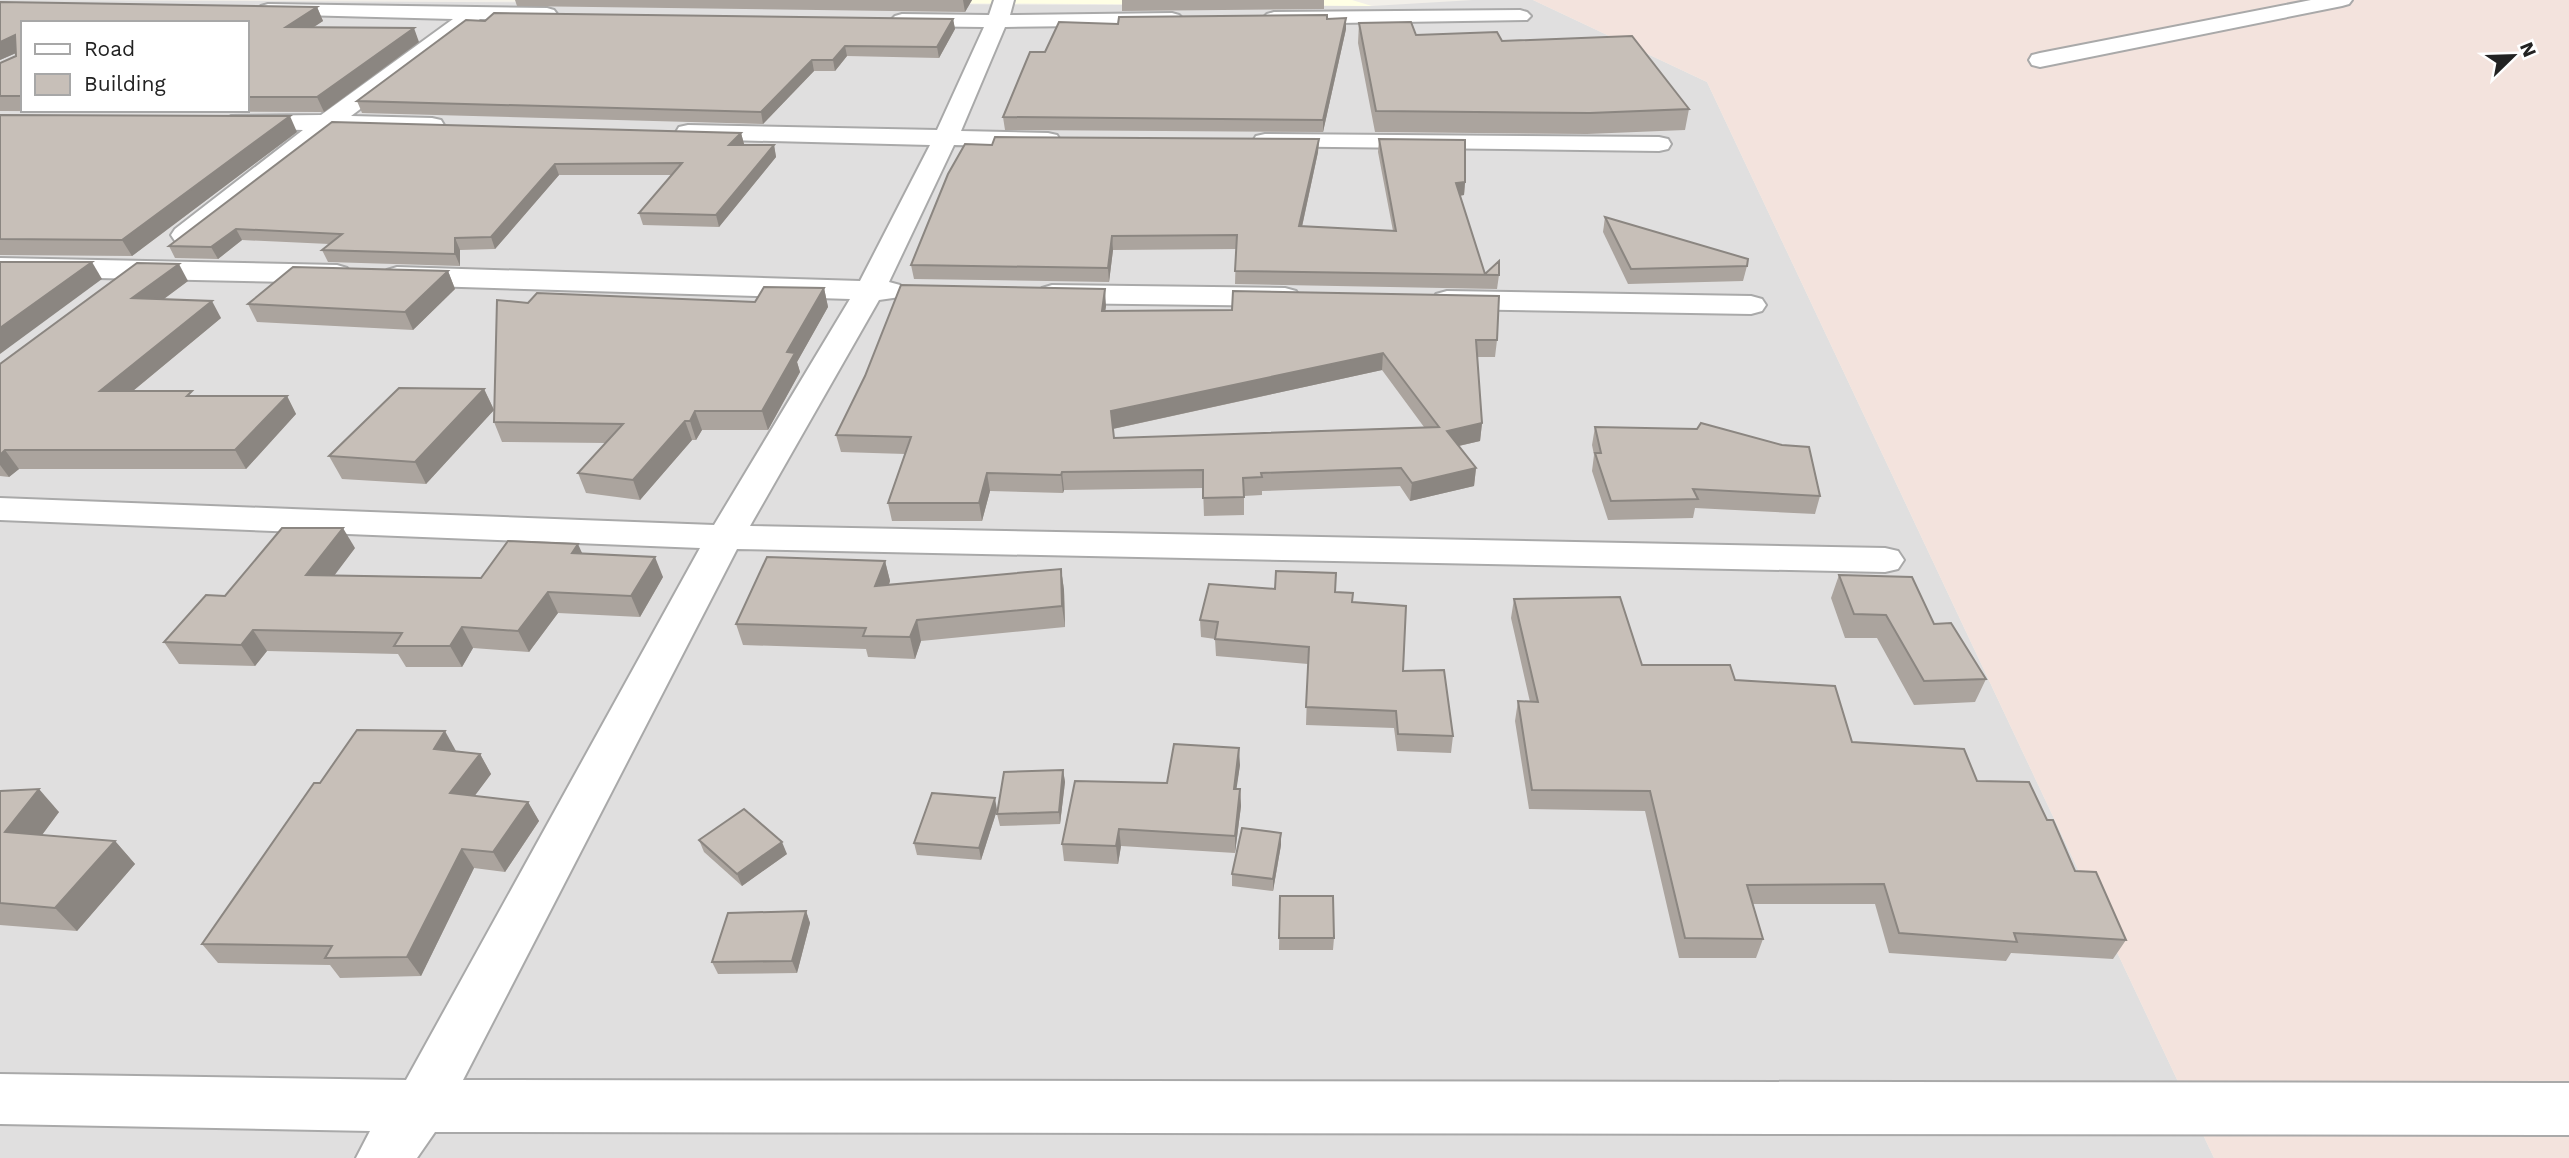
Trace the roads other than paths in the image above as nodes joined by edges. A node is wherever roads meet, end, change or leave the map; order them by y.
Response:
1 (2342, 0) edge
2 (1001, 8) edge
3 (242, 10) edge
4 (883, 10) dead end
5 (475, 13) junction
6 (571, 14) edge
7 (1520, 16) dead end
8 (1190, 19) edge
9 (1259, 19) edge
10 (2040, 60) dead end
11 (219, 121) edge
12 (328, 122) junction
13 (452, 125) edge
14 (671, 131) edge
15 (945, 139) junction
16 (1069, 140) edge
17 (1247, 141) edge
18 (1659, 144) dead end
19 (0, 267) edge
20 (143, 268) junction
21 (870, 290) junction
22 (912, 291) edge
23 (110, 292) edge
24 (1024, 293) edge
25 (1317, 298) edge
26 (1415, 300) edge
27 (1751, 305) dead end
28 (0, 509) edge
29 (725, 537) junction
30 (1885, 560) dead end
31 (0, 1098) edge
32 (421, 1106) junction
33 (2569, 1109) edge
34 (384, 1158) edge

1 - 10 street
2 - 4 street
2 - 8 street
2 - 15 street
3 - 5 street
5 - 6 street
5 - 12 street
7 - 9 street
11 - 12 street
12 - 13 street
12 - 20 street
14 - 15 street
15 - 16 street
15 - 21 street
17 - 18 street
19 - 20 street
20 - 21 street
20 - 23 street
21 - 22 street
21 - 29 street
24 - 25 street
26 - 27 street
28 - 29 street
29 - 30 street
29 - 32 street
31 - 32 street
32 - 33 street
32 - 34 street

